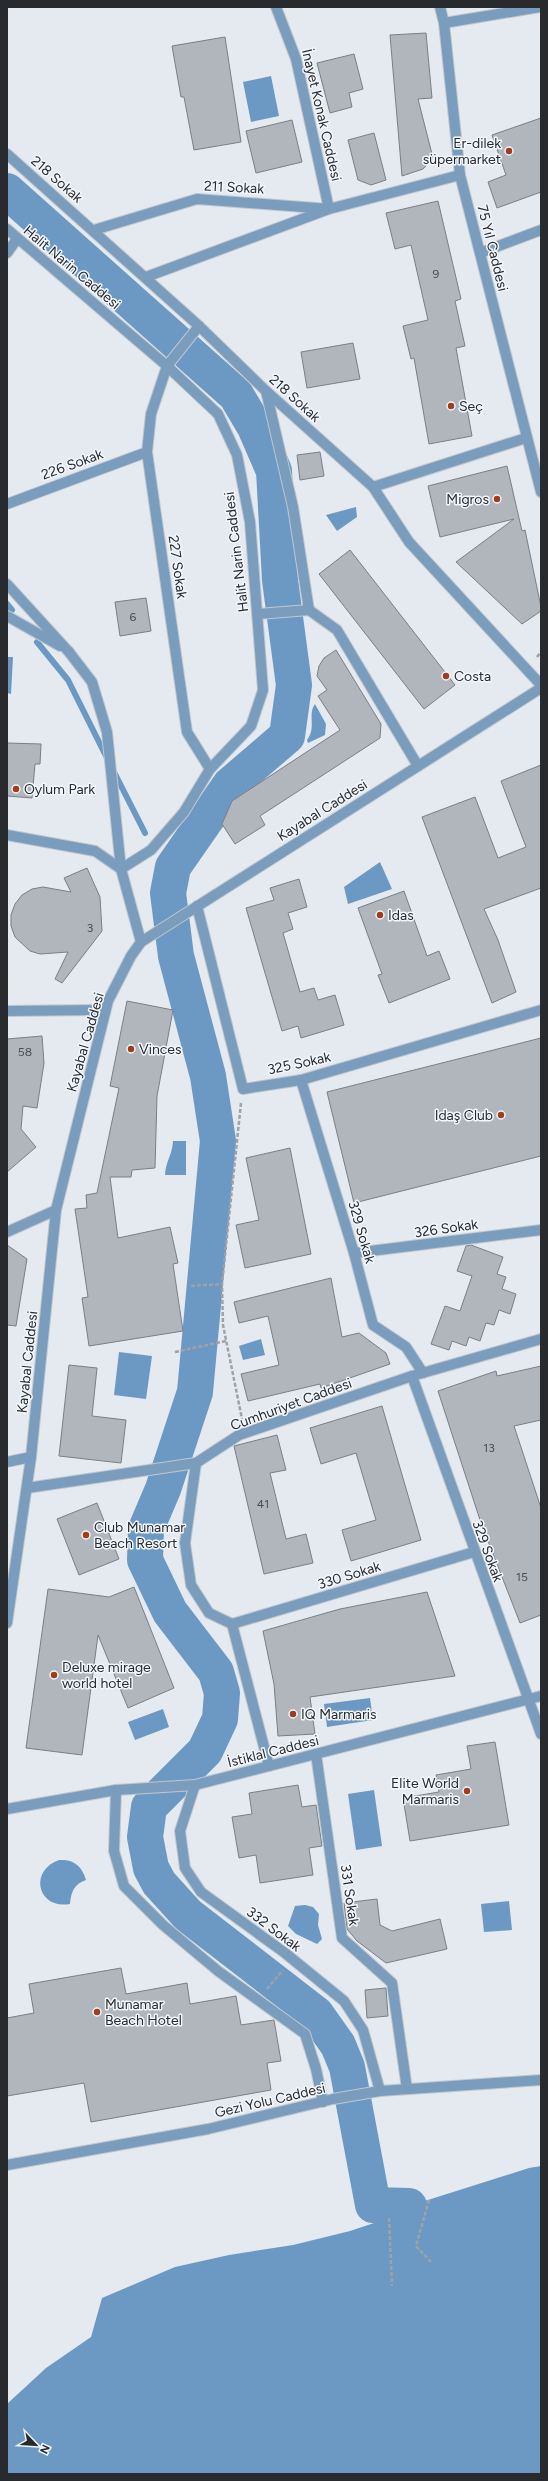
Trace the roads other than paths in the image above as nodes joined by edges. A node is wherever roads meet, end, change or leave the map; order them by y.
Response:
1 (276, 7) edge
2 (440, 7) edge
3 (540, 7) edge
4 (444, 23) junction
5 (7, 154) edge
6 (460, 175) junction
7 (329, 209) junction
8 (7, 229) edge
9 (94, 230) junction
10 (541, 230) edge
11 (17, 239) junction
12 (7, 253) edge
13 (480, 253) junction
14 (146, 277) junction
15 (199, 326) junction
16 (167, 366) junction
17 (266, 391) junction
18 (526, 438) junction
19 (147, 452) junction
20 (538, 465) edge
21 (373, 487) junction
22 (541, 492) edge
23 (7, 504) edge
24 (7, 584) edge
25 (309, 610) junction
26 (258, 614) junction
27 (7, 616) edge
28 (69, 652) junction
29 (541, 685) edge
30 (541, 688) edge
31 (418, 766) junction
32 (210, 769) junction
33 (7, 835) edge
34 (121, 868) junction
35 (197, 906) junction
36 (141, 942) junction
37 (96, 1010) dead end
38 (541, 1010) edge
39 (7, 1011) edge
40 (301, 1080) junction
41 (56, 1210) junction
42 (541, 1230) edge
43 (7, 1232) edge
44 (354, 1253) junction
45 (541, 1339) edge
46 (423, 1373) junction
47 (412, 1376) junction
48 (31, 1457) junction
49 (7, 1462) edge
50 (196, 1462) junction
51 (27, 1488) junction
52 (474, 1552) junction
53 (7, 1624) edge
54 (232, 1624) junction
55 (541, 1696) edge
56 (530, 1699) junction
57 (541, 1734) edge
58 (316, 1754) junction
59 (270, 1766) junction
60 (195, 1785) junction
61 (116, 1790) junction
62 (7, 1809) edge
63 (541, 2080) edge
64 (406, 2089) junction
65 (380, 2091) junction
66 (323, 2102) junction
67 (7, 2165) edge

1 - 7 street, İnayet Konak Caddesi
2 - 4 street, 75 Yıl Caddesi
3 - 4 street
4 - 6 street, 75 Yıl Caddesi
5 - 9 street, 218 Sokak
6 - 7 street, 211 Sokak
6 - 13 street, 75 Yıl Caddesi
7 - 9 street, 211 Sokak
7 - 14 street, 211 Sokak
8 - 11 street, Halit Narin Caddesi
9 - 14 street, 218 Sokak
10 - 13 street
11 - 12 street
11 - 16 street, Halit Narin Caddesi
13 - 18 street, 75 Yıl Caddesi
14 - 15 street, 218 Sokak
15 - 16 street
15 - 17 street, 218 Sokak
16 - 19 street, 227 Sokak
16 - 26 street, Halit Narin Caddesi
17 - 21 street, 218 Sokak
17 - 25 street
18 - 20 street, 75 Yıl Caddesi
18 - 21 street
19 - 23 street, 226 Sokak
19 - 32 street, 227 Sokak
20 - 22 street, 75 Yıl Caddesi
21 - 29 street, 218 Sokak
24 - 28 street
25 - 26 street
25 - 31 street
26 - 32 street, Halit Narin Caddesi
27 - 28 street
28 - 34 street
30 - 31 street, Kayabal Caddesi
31 - 35 street, Kayabal Caddesi
32 - 34 street, Halit Narin Caddesi
33 - 34 street
34 - 36 street
35 - 36 street, Kayabal Caddesi
35 - 40 street, 325 Sokak
36 - 41 street, Kayabal Caddesi
37 - 39 street
38 - 40 street, 325 Sokak
40 - 44 street, 329 Sokak
41 - 43 street
41 - 48 street, Kayabal Caddesi
42 - 44 street, 326 Sokak
44 - 46 street, 329 Sokak
45 - 46 street, Cumhuriyet Caddesi
46 - 47 street, Cumhuriyet Caddesi
47 - 50 street, Cumhuriyet Caddesi
47 - 52 street, 329 Sokak
48 - 49 street
48 - 51 street, Kayabal Caddesi
50 - 51 street, Cumhuriyet Caddesi
50 - 54 street
51 - 53 street, Kayabal Caddesi
52 - 54 street, 330 Sokak
52 - 56 street, 329 Sokak
54 - 59 street
55 - 56 street, İstiklal Caddesi
56 - 57 street, 329 Sokak
56 - 58 street, İstiklal Caddesi
58 - 59 street, İstiklal Caddesi
58 - 64 street, 331 Sokak
59 - 60 street, İstiklal Caddesi
60 - 61 street, İstiklal Caddesi
60 - 65 street, 332 Sokak
61 - 62 street, İstiklal Caddesi
61 - 66 street
63 - 64 street, Gezi Yolu Caddesi
64 - 65 street, Gezi Yolu Caddesi
65 - 66 street, Gezi Yolu Caddesi
66 - 67 street, Gezi Yolu Caddesi

